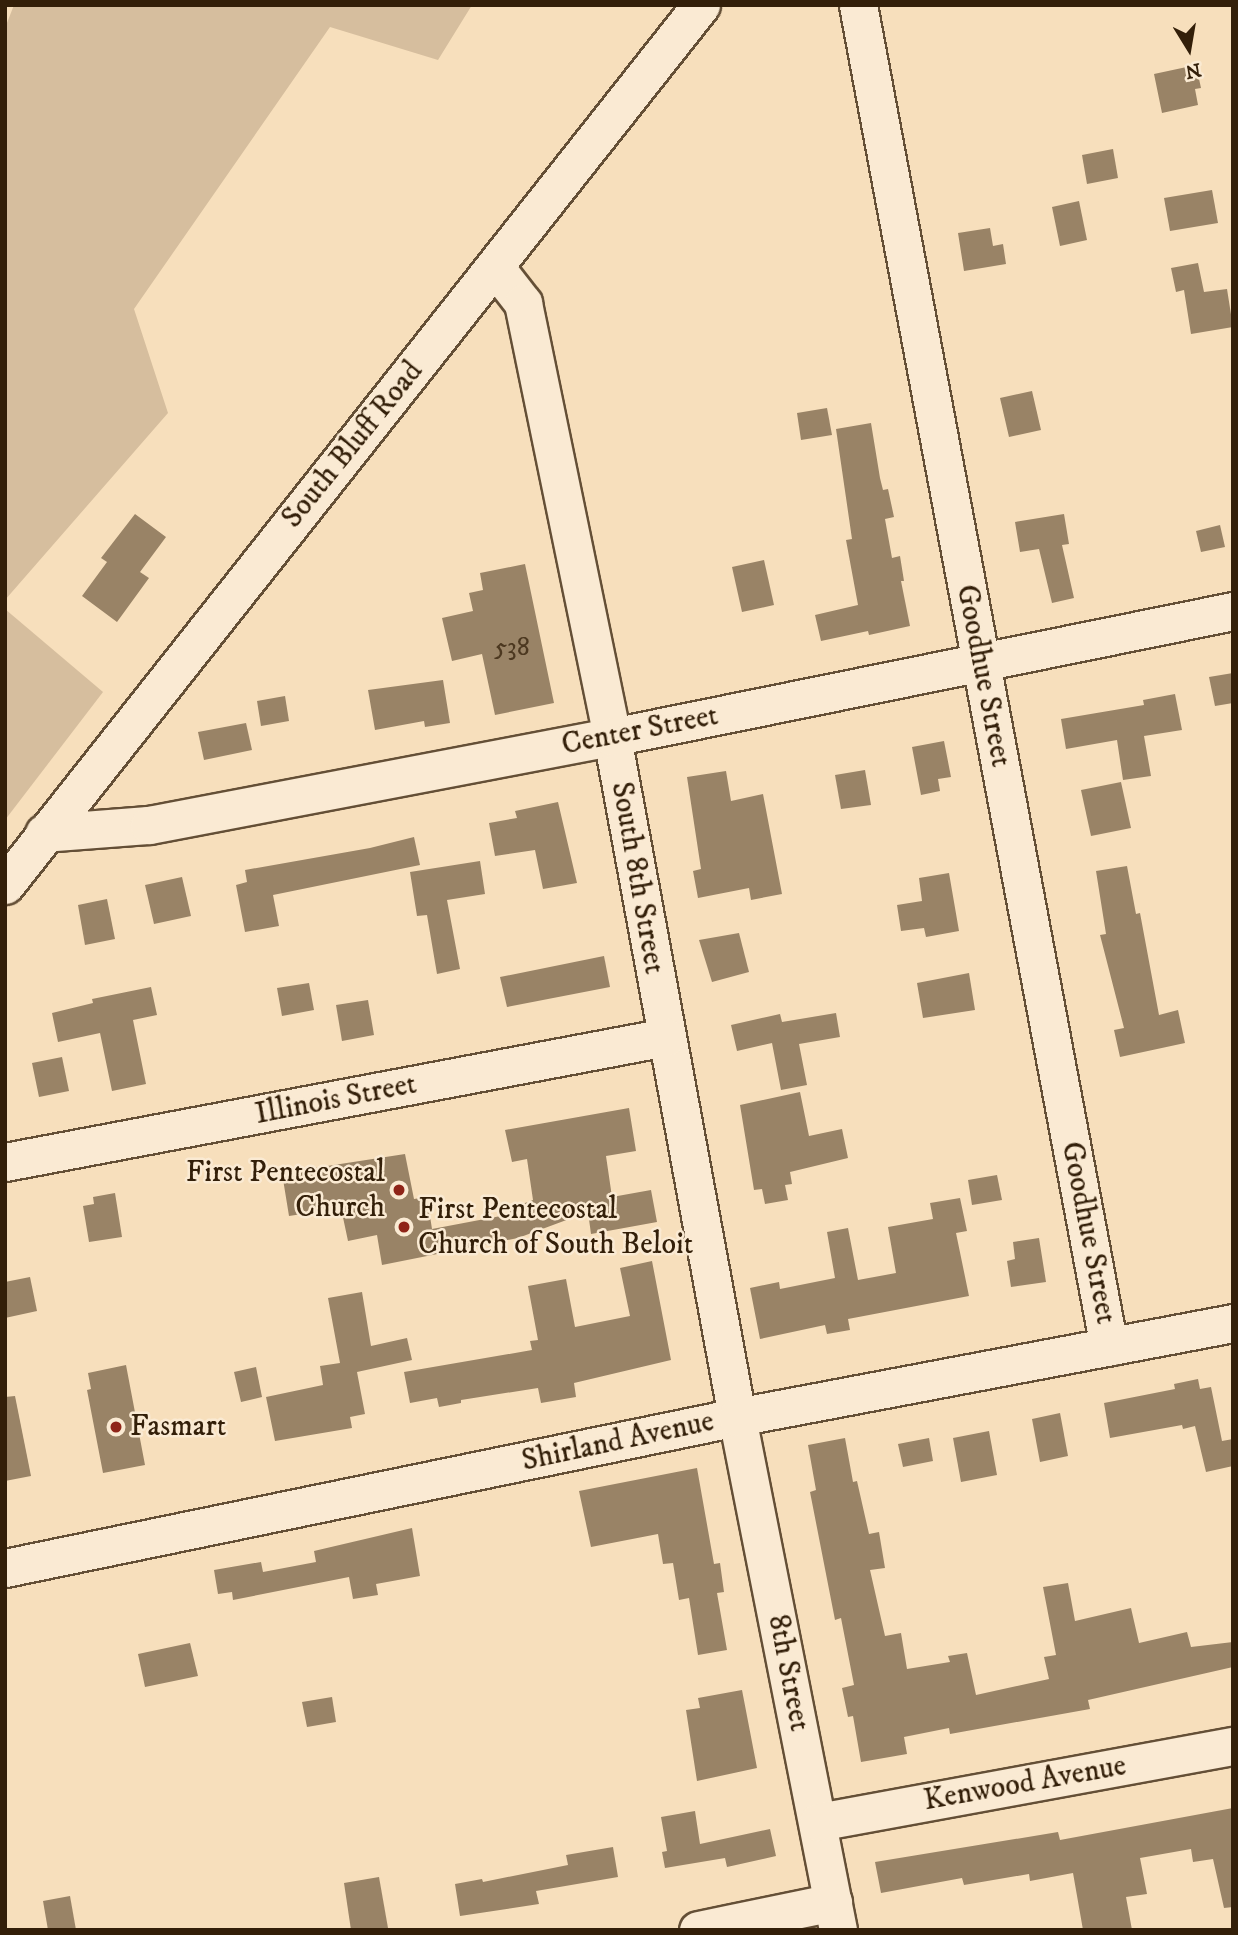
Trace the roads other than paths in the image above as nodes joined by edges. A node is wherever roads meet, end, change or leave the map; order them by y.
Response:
1 (701, 5) edge
2 (858, 5) edge
3 (495, 267) junction
4 (1233, 611) edge
5 (980, 661) junction
6 (612, 737) junction
7 (44, 833) junction
8 (5, 885) edge
9 (666, 1037) junction
10 (5, 1162) edge
11 (1233, 1324) edge
12 (1110, 1347) junction
13 (737, 1417) junction
14 (5, 1568) edge
15 (1233, 1746) edge
16 (818, 1822) junction
17 (836, 1916) edge
18 (698, 1930) edge

1 - 3 street, South Bluff Road
2 - 5 street, Goodhue Street
3 - 6 street, South 8th Street
3 - 7 street, South Bluff Road
4 - 5 street, Center Street
5 - 6 street, Center Street
5 - 12 street, Goodhue Street
6 - 7 street, Center Street
6 - 9 street, South 8th Street
7 - 8 street, South Bluff Road
9 - 10 street, Illinois Street
9 - 13 street, South 8th Street
11 - 12 street, Shirland Avenue
12 - 13 street, Shirland Avenue
13 - 14 street, Shirland Avenue
13 - 16 street, 8th Street
15 - 16 street, Kenwood Avenue
16 - 17 street, 8th Street
17 - 18 street

